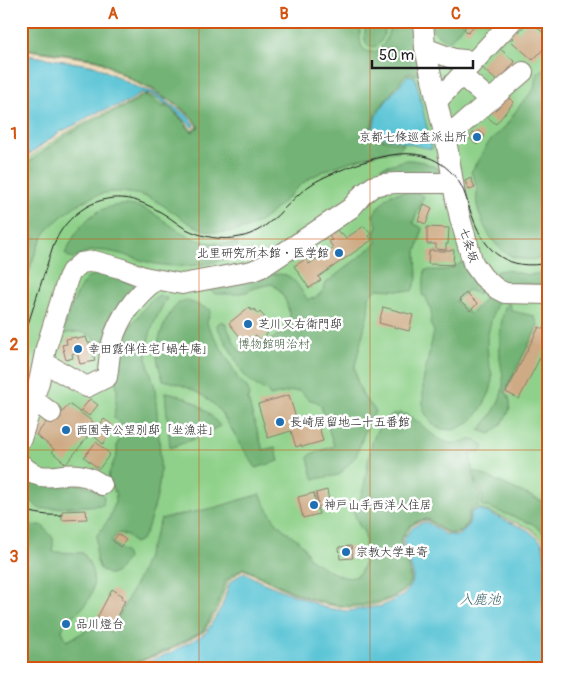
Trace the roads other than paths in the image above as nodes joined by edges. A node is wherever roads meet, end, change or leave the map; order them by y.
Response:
1 (422, 21) edge
2 (512, 21) edge
3 (425, 48) junction
4 (468, 68) junction
5 (523, 72) dead end
6 (490, 100) junction
7 (437, 101) junction
8 (446, 138) junction
9 (451, 177) junction
10 (156, 280) junction
11 (548, 294) edge
12 (43, 362) junction
13 (34, 400) junction
14 (51, 413) dead end
15 (21, 439) edge
16 (21, 464) edge
17 (102, 485) dead end

1 - 3 lane, 七条坂
2 - 4 lane
3 - 4 lane
3 - 7 lane, 七条坂
4 - 6 lane
4 - 7 lane
5 - 6 lane
6 - 8 lane
7 - 8 lane, 七条坂
8 - 9 lane, 七条坂
9 - 10 lane
9 - 11 lane, 七条坂
10 - 12 lane
10 - 12 lane
12 - 13 lane
13 - 14 lane
13 - 15 lane
16 - 17 lane

